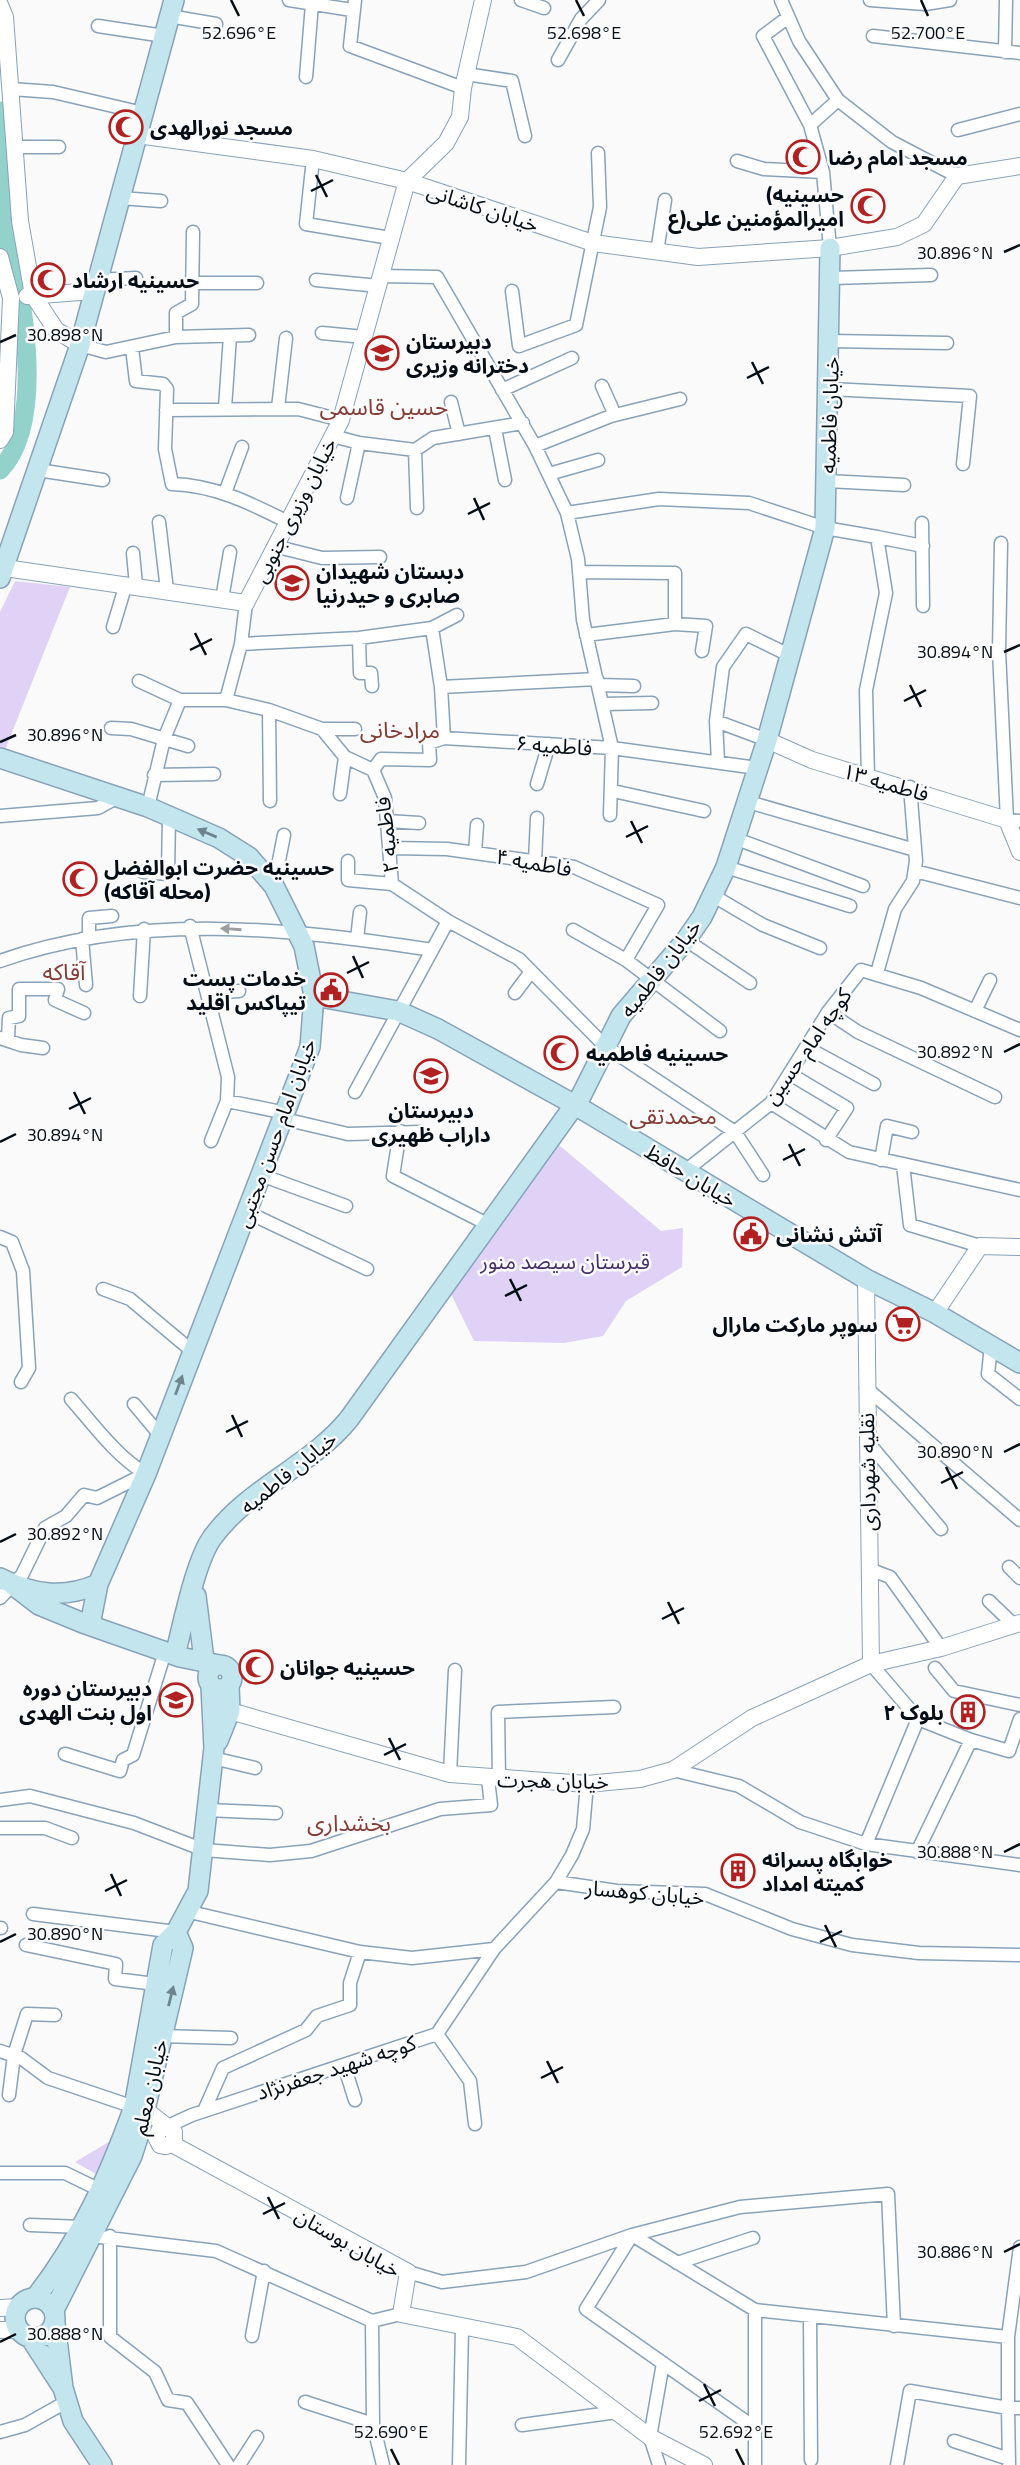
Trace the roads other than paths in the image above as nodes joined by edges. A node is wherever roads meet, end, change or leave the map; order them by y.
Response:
1 (289, 0) edge
2 (483, 0) edge
3 (521, 0) edge
4 (599, 0) edge
5 (782, 0) edge
6 (870, 0) edge
7 (950, 0) edge
8 (1006, 0) edge
9 (312, 4) junction
10 (0, 5) edge
11 (353, 5) edge
12 (172, 8) edge
13 (544, 8) dead end
14 (787, 18) junction
15 (216, 24) dead end
16 (98, 26) dead end
17 (164, 36) junction
18 (873, 36) dead end
19 (1005, 52) junction
20 (1020, 53) edge
21 (558, 60) dead end
22 (306, 77) dead end
23 (464, 81) junction
24 (11, 89) junction
25 (838, 100) junction
26 (143, 113) junction
27 (1020, 114) edge
28 (810, 125) junction
29 (958, 130) dead end
30 (137, 135) junction
31 (525, 136) dead end
32 (14, 147) junction
33 (59, 147) dead end
34 (598, 153) dead end
35 (313, 159) junction
36 (737, 161) dead end
37 (1020, 166) edge
38 (824, 172) junction
39 (957, 176) junction
40 (407, 181) junction
41 (120, 198) junction
42 (665, 200) dead end
43 (161, 201) dead end
44 (193, 232) dead end
45 (390, 238) junction
46 (593, 243) junction
47 (830, 248) junction
48 (657, 252) junction
49 (0, 257) edge
50 (931, 275) dead end
51 (136, 278) dead end
52 (832, 278) junction
53 (316, 280) dead end
54 (380, 281) junction
55 (191, 283) junction
56 (257, 283) dead end
57 (95, 286) junction
58 (512, 291) dead end
59 (18, 296) edge
60 (322, 333) dead end
61 (249, 335) dead end
62 (230, 336) junction
63 (176, 337) junction
64 (286, 338) dead end
65 (364, 338) junction
66 (830, 341) junction
67 (947, 343) dead end
68 (80, 345) junction
69 (132, 348) junction
70 (572, 358) dead end
71 (602, 386) dead end
72 (830, 389) junction
73 (502, 390) junction
74 (680, 399) dead end
75 (451, 402) dead end
76 (225, 408) junction
77 (278, 408) junction
78 (166, 410) junction
79 (615, 415) junction
80 (341, 420) junction
81 (523, 424) junction
82 (495, 429) junction
83 (458, 434) junction
84 (333, 436) junction
85 (0, 440) edge
86 (359, 443) junction
87 (535, 446) junction
88 (242, 447) dead end
89 (415, 450) junction
90 (598, 460) dead end
91 (963, 464) dead end
92 (38, 470) junction
93 (549, 474) junction
94 (103, 480) dead end
95 (505, 480) dead end
96 (827, 481) junction
97 (904, 485) dead end
98 (225, 493) junction
99 (347, 498) dead end
100 (416, 508) dead end
101 (568, 513) junction
102 (286, 521) junction
103 (159, 522) dead end
104 (922, 523) dead end
105 (825, 528) junction
106 (877, 537) junction
107 (1001, 543) dead end
108 (274, 546) junction
109 (923, 546) junction
110 (230, 552) dead end
111 (133, 554) dead end
112 (380, 557) dead end
113 (2, 571) edge
114 (579, 572) junction
115 (131, 585) junction
116 (167, 590) junction
117 (222, 599) junction
118 (246, 603) junction
119 (923, 606) dead end
120 (457, 615) dead end
121 (675, 624) junction
122 (113, 627) dead end
123 (432, 628) junction
124 (586, 635) junction
125 (359, 638) junction
126 (241, 644) junction
127 (702, 651) dead end
128 (791, 656) junction
129 (139, 681) dead end
130 (598, 682) junction
131 (372, 686) dead end
132 (634, 686) dead end
133 (441, 687) junction
134 (180, 700) junction
135 (226, 700) junction
136 (652, 703) dead end
137 (604, 704) junction
138 (269, 710) junction
139 (716, 721) junction
140 (111, 728) dead end
141 (322, 729) junction
142 (355, 729) dead end
143 (444, 738) junction
144 (164, 739) junction
145 (767, 740) junction
146 (549, 744) junction
147 (188, 746) dead end
148 (612, 748) junction
149 (345, 757) junction
150 (0, 758) edge
151 (718, 762) junction
152 (757, 768) junction
153 (373, 769) junction
154 (214, 774) dead end
155 (154, 775) junction
156 (868, 778) junction
157 (537, 784) dead end
158 (910, 788) junction
159 (613, 791) junction
160 (340, 794) dead end
161 (118, 797) junction
162 (270, 801) dead end
163 (745, 801) junction
164 (148, 807) junction
165 (704, 811) dead end
166 (610, 815) dead end
167 (0, 816) edge
168 (169, 816) junction
169 (537, 818) dead end
170 (387, 821) junction
171 (1013, 821) edge
172 (419, 823) dead end
173 (477, 825) dead end
174 (284, 835) dead end
175 (734, 838) junction
176 (390, 849) junction
177 (915, 850) junction
178 (1020, 852) edge
179 (475, 853) junction
180 (348, 861) dead end
181 (536, 861) junction
182 (726, 867) junction
183 (915, 871) junction
184 (143, 872) dead end
185 (392, 884) junction
186 (274, 886) junction
187 (863, 886) dead end
188 (712, 895) junction
189 (1020, 898) edge
190 (849, 906) dead end
191 (360, 912) dead end
192 (112, 916) dead end
193 (448, 921) junction
194 (190, 926) junction
195 (144, 929) junction
196 (573, 930) dead end
197 (299, 934) junction
198 (85, 938) junction
199 (357, 939) junction
200 (686, 940) junction
201 (820, 948) dead end
202 (432, 950) junction
203 (625, 960) junction
204 (0, 961) edge
205 (530, 973) junction
206 (877, 973) junction
207 (652, 980) junction
208 (990, 980) dead end
209 (750, 983) dead end
210 (86, 985) dead end
211 (239, 992) dead end
212 (208, 993) junction
213 (515, 993) dead end
214 (140, 996) dead end
215 (314, 996) junction
216 (398, 1011) junction
217 (975, 1011) junction
218 (828, 1012) junction
219 (84, 1013) dead end
220 (1020, 1030) edge
221 (720, 1031) dead end
222 (4, 1038) edge
223 (605, 1046) junction
224 (43, 1048) dead end
225 (806, 1048) junction
226 (790, 1074) junction
227 (874, 1084) dead end
228 (355, 1092) dead end
229 (995, 1097) dead end
230 (227, 1101) junction
231 (771, 1102) junction
232 (575, 1105) junction
233 (285, 1116) junction
234 (400, 1131) junction
235 (421, 1132) dead end
236 (735, 1132) junction
237 (912, 1132) dead end
238 (826, 1140) junction
239 (211, 1141) dead end
240 (881, 1160) junction
241 (903, 1165) junction
242 (684, 1172) junction
243 (261, 1175) junction
244 (762, 1175) dead end
245 (1020, 1190) edge
246 (346, 1206) dead end
247 (247, 1212) junction
248 (491, 1226) junction
249 (0, 1237) edge
250 (980, 1246) junction
251 (1020, 1247) edge
252 (367, 1269) dead end
253 (866, 1279) junction
254 (103, 1289) dead end
255 (935, 1313) junction
256 (991, 1346) junction
257 (192, 1351) junction
258 (1020, 1363) edge
259 (21, 1382) dead end
260 (866, 1388) junction
261 (71, 1399) dead end
262 (1020, 1399) edge
263 (134, 1404) dead end
264 (160, 1436) junction
265 (867, 1440) junction
266 (146, 1474) junction
267 (1020, 1520) edge
268 (941, 1529) dead end
269 (1009, 1567) dead end
270 (869, 1569) junction
271 (1020, 1578) edge
272 (98, 1584) junction
273 (195, 1585) junction
274 (4, 1587) edge
275 (989, 1601) dead end
276 (1017, 1624) edge
277 (90, 1625) junction
278 (941, 1648) junction
279 (169, 1653) junction
280 (211, 1662) junction
281 (871, 1664) junction
282 (935, 1668) dead end
283 (456, 1670) dead end
284 (216, 1685) junction
285 (1020, 1706) edge
286 (614, 1707) dead end
287 (222, 1710) junction
288 (918, 1719) junction
289 (1020, 1719) edge
290 (971, 1740) junction
291 (214, 1753) junction
292 (65, 1754) dead end
293 (255, 1768) dead end
294 (673, 1770) junction
295 (450, 1774) junction
296 (494, 1779) junction
297 (587, 1784) junction
298 (0, 1800) edge
299 (207, 1810) junction
300 (276, 1813) dead end
301 (0, 1828) edge
302 (72, 1838) dead end
303 (866, 1844) junction
304 (204, 1850) junction
305 (917, 1852) junction
306 (1020, 1865) edge
307 (556, 1882) junction
308 (186, 1911) junction
309 (33, 1914) dead end
310 (176, 1933) junction
311 (26, 1945) dead end
312 (494, 1949) junction
313 (360, 1952) junction
314 (1020, 1955) edge
315 (155, 1984) junction
316 (55, 2015) dead end
317 (437, 2034) junction
318 (161, 2036) junction
319 (231, 2038) dead end
320 (0, 2051) edge
321 (15, 2056) junction
322 (344, 2065) junction
323 (9, 2095) dead end
324 (355, 2100) dead end
325 (140, 2109) junction
326 (198, 2113) junction
327 (475, 2124) dead end
328 (168, 2138) junction
329 (132, 2156) junction
330 (0, 2173) edge
331 (100, 2190) junction
332 (30, 2225) dead end
333 (95, 2233) junction
334 (632, 2235) junction
335 (753, 2238) dead end
336 (1020, 2246) edge
337 (677, 2263) junction
338 (264, 2271) junction
339 (408, 2272) junction
340 (18, 2304) edge
341 (755, 2310) junction
342 (401, 2315) junction
343 (54, 2316) junction
344 (810, 2317) junction
345 (372, 2321) junction
346 (894, 2326) junction
347 (461, 2329) junction
348 (0, 2330) edge
349 (25, 2334) junction
350 (252, 2336) dead end
351 (1008, 2337) junction
352 (663, 2363) junction
353 (65, 2395) junction
354 (305, 2402) dead end
355 (1014, 2408) edge
356 (617, 2413) junction
357 (373, 2424) junction
358 (522, 2425) dead end
359 (755, 2428) junction
360 (0, 2432) edge
361 (257, 2437) dead end
362 (650, 2437) junction
363 (954, 2441) dead end
364 (811, 2460) dead end
365 (1009, 2462) edge
366 (102, 2465) edge
367 (228, 2465) edge
368 (239, 2465) edge
369 (383, 2465) edge
370 (459, 2465) edge
371 (659, 2465) edge
372 (704, 2465) edge
373 (755, 2465) edge
374 (897, 2465) edge

1 - 9 street
2 - 23 street
3 - 13 street
4 - 21 street
5 - 14 street
6 - 7 street
8 - 19 street
9 - 11 street
9 - 22 street
10 - 24 street
11 - 23 street
12 - 15 street
12 - 17 main road
14 - 25 street
14 - 28 street, خیابان فاطمیه
16 - 17 street
17 - 26 main road
18 - 19 street
19 - 20 street
23 - 31 street
23 - 40 street
24 - 26 street
24 - 32 street
25 - 28 street
25 - 39 street
26 - 30 main road
27 - 29 street
28 - 38 street, خیابان فاطمیه
30 - 35 street, خیابان کاشانی
30 - 41 main road
32 - 33 street
32 - 59 street
34 - 46 street
35 - 40 street, خیابان کاشانی
35 - 45 street
36 - 38 street
37 - 39 street
38 - 47 street, خیابان فاطمیه
39 - 47 street, خیابان کاشانی
40 - 45 street, خیابان وزیری جنوبی
40 - 46 street, خیابان کاشانی
41 - 43 street
41 - 57 main road
42 - 48 street
44 - 55 street
45 - 54 street, خیابان وزیری جنوبی
46 - 48 street, خیابان کاشانی
46 - 58 street
47 - 48 street, خیابان کاشانی
47 - 52 main road, خیابان فاطمیه
49 - 59 street
50 - 52 street
51 - 57 street
52 - 66 main road, خیابان فاطمیه
53 - 54 street
54 - 65 street, خیابان وزیری جنوبی
54 - 73 street
55 - 56 street
55 - 63 street
57 - 59 street
57 - 68 main road
59 - 68 street
59 - 85 street
60 - 65 street
61 - 62 street
62 - 63 street
62 - 76 street
63 - 69 street
64 - 77 street
65 - 80 street, خیابان وزیری جنوبی
66 - 67 street
66 - 72 main road, خیابان فاطمیه
68 - 69 street
68 - 92 main road
69 - 78 street
70 - 73 street
71 - 79 street
72 - 91 street
72 - 96 main road, خیابان فاطمیه
73 - 81 street
74 - 79 street
75 - 83 street
76 - 77 street
76 - 78 street
77 - 80 street
78 - 98 street
79 - 87 street
80 - 84 street, خیابان وزیری جنوبی
81 - 82 street
81 - 87 street
82 - 83 street
82 - 95 street
83 - 89 street
84 - 86 street
84 - 102 street, خیابان وزیری جنوبی
86 - 89 street
86 - 99 street
87 - 93 street
88 - 98 street
89 - 100 street
90 - 93 street
92 - 94 street
92 - 113 main road
93 - 101 street
96 - 97 street
96 - 105 main road, خیابان فاطمیه
98 - 102 street
101 - 105 street
101 - 114 street
102 - 108 street, خیابان وزیری جنوبی
103 - 116 street
104 - 109 street
105 - 106 street
105 - 128 main road, خیابان فاطمیه
106 - 109 street
106 - 156 street
107 - 171 street
108 - 112 street
108 - 118 street, خیابان وزیری جنوبی
109 - 119 street
110 - 117 street
111 - 115 street
113 - 115 street, خیابان وزیری جنوبی
114 - 121 street
114 - 124 street
115 - 116 street, خیابان وزیری جنوبی
115 - 122 street
116 - 117 street, خیابان وزیری جنوبی
117 - 118 street, خیابان وزیری جنوبی
118 - 126 street
120 - 123 street
121 - 124 street
121 - 127 street
123 - 125 street
123 - 133 street
124 - 130 street
125 - 126 street
125 - 131 street
126 - 135 street
128 - 139 street
128 - 145 main road, خیابان فاطمیه
129 - 134 street
130 - 132 street
130 - 133 street
130 - 137 street
133 - 143 street
134 - 135 street
134 - 144 street
135 - 138 street
136 - 137 street
137 - 148 street
138 - 141 street
138 - 162 street
139 - 145 street
139 - 151 street
140 - 144 street
141 - 142 street
141 - 149 street, فاطمیه ۲
143 - 146 street, فاطمیه ۶
143 - 153 street
144 - 147 street
144 - 155 street
145 - 152 main road, خیابان فاطمیه
145 - 156 street, فاطمیه ۱۳
146 - 148 street, فاطمیه ۶
146 - 157 street
148 - 151 street, فاطمیه ۶
148 - 159 street
149 - 153 street, فاطمیه ۲
149 - 160 street
150 - 161 main road, خیابان امام حسن مجتبی
151 - 152 street, فاطمیه ۶
152 - 163 main road, خیابان فاطمیه
153 - 170 street, فاطمیه ۲
154 - 155 street
155 - 164 street
156 - 158 street, فاطمیه ۱۳
158 - 171 street, فاطمیه ۱۳
158 - 177 street
159 - 165 street
159 - 166 street
161 - 164 main road, خیابان امام حسن مجتبی
161 - 167 street
163 - 175 main road, خیابان فاطمیه
163 - 177 street
164 - 168 main road, خیابان امام حسن مجتبی
168 - 184 street
186 -> 168 main road, خیابان امام حسن مجتبی
169 - 181 street
170 - 172 street
170 - 176 street, فاطمیه ۲
171 - 178 street
173 - 179 street
174 - 186 street
175 - 182 main road, خیابان فاطمیه
175 - 187 street
176 - 179 street, فاطمیه ۴
176 - 185 street, فاطمیه ۲
177 - 183 street
179 - 181 street, فاطمیه ۴
180 - 185 street
181 - 203 street, فاطمیه ۴
182 - 188 main road, خیابان فاطمیه
182 - 190 street
183 - 189 street
183 - 206 street
185 - 193 street, فاطمیه ۲
186 - 197 main road, خیابان امام حسن مجتبی
188 - 200 main road, خیابان فاطمیه
188 - 201 street
191 - 199 street
192 - 198 street
193 - 202 street
193 - 205 street, فاطمیه ۲
194 - 195 street
197 -> 194 street
194 - 212 street
195 - 198 street
195 - 214 street
196 - 203 street
197 - 199 street
197 - 215 main road, خیابان امام حسن مجتبی
198 - 204 street
198 - 210 street
199 - 202 street
200 - 207 main road, خیابان فاطمیه
200 - 209 street
202 - 216 street
203 - 207 street
205 - 213 street
205 - 223 street, فاطمیه ۲
206 - 217 street
206 - 218 street, کوچه امام حسین
207 - 221 street
207 - 223 main road, خیابان فاطمیه
208 - 217 street
211 - 212 street
212 - 230 street
215 - 216 main road, خیابان حافظ
215 - 233 main road, خیابان امام حسن مجتبی
216 - 228 street
216 - 232 main road, خیابان حافظ
217 - 220 street
218 - 225 street, کوچه امام حسین
218 - 229 street
219 - 222 street
222 - 224 street
223 - 232 main road, خیابان فاطمیه
223 - 236 street, فاطمیه ۲
225 - 226 street, کوچه امام حسین
225 - 227 street
226 - 231 street, کوچه امام حسین
226 - 238 street
230 - 233 street
230 - 239 street
231 - 236 street, کوچه امام حسین
231 - 238 street
232 - 242 main road, خیابان حافظ
232 - 248 main road, خیابان فاطمیه
233 - 234 street
233 - 243 main road, خیابان امام حسن مجتبی
234 - 235 street
234 - 248 street
236 - 242 street, کوچه امام حسین
236 - 244 street
237 - 240 street
238 - 240 street
240 - 241 street
241 - 245 street
241 - 250 street
242 - 253 main road, خیابان حافظ
243 - 246 street
243 - 247 main road, خیابان امام حسن مجتبی
247 - 252 street
247 - 257 main road, خیابان امام حسن مجتبی
248 - 273 main road, خیابان فاطمیه
249 - 259 street
250 - 251 street
250 - 255 street
253 - 255 main road, خیابان حافظ
253 - 260 street, نقلیه شهرداری
254 - 257 street
255 - 256 main road, خیابان حافظ
256 - 258 main road, خیابان حافظ
256 - 262 street
264 -> 257 main road, خیابان امام حسن مجتبی
260 - 265 street, نقلیه شهرداری
260 - 267 street
261 - 266 street
263 - 264 street
264 - 266 main road, خیابان امام حسن مجتبی
265 - 268 street
265 - 270 street, نقلیه شهرداری
266 - 272 main road, خیابان امام حسن مجتبی
266 - 274 street
269 - 271 street
270 - 278 street
270 - 281 street, نقلیه شهرداری
272 - 274 main road
272 - 277 main road, خیابان امام حسن مجتبی
273 - 279 main road, خیابان فاطمیه
273 - 280 main road
274 - 277 main road
275 - 276 street
276 - 278 street, خیابان هجرت
277 - 279 main road
278 - 281 street, خیابان هجرت
279 - 280 main road
279 - 284 main road
279 - 292 street
280 - 284 main road
281 - 288 street
281 - 294 street, خیابان هجرت
282 - 285 street
283 - 295 street
284 - 287 main road
286 - 296 street
287 - 291 main road, خیابان معلم
287 - 295 street, خیابان هجرت
288 - 290 street
288 - 303 street
289 - 290 street
290 - 305 street
291 - 293 street
291 - 299 main road, خیابان معلم
294 - 297 street, خیابان هجرت
294 - 303 street
295 - 296 street, خیابان هجرت
296 - 297 street, خیابان هجرت
296 - 304 street
297 - 307 street, کوچه شهید جعفرنژاد
298 - 304 street
299 - 300 street
299 - 304 main road, خیابان معلم
301 - 302 street
303 - 305 street
304 - 308 main road, خیابان معلم
305 - 306 street
307 - 312 street, کوچه شهید جعفرنژاد
307 - 314 street, خیابان کوهسار
308 - 310 main road, خیابان معلم
308 - 313 street
309 - 310 street
310 - 315 main road, خیابان معلم
318 -> 310 main road, خیابان معلم
311 - 315 street
312 - 313 street
312 - 317 street, کوچه شهید جعفرنژاد
313 - 326 street
315 - 325 main road, خیابان معلم
316 - 321 street
317 - 322 street, کوچه شهید جعفرنژاد
317 - 327 street
318 - 319 street
318 - 325 main road, خیابان معلم
320 - 321 street
321 - 323 street
321 - 325 street
322 - 324 street
322 - 326 street, کوچه شهید جعفرنژاد
325 - 328 street, خیابان بوستان
325 - 329 main road, خیابان معلم
325 - 331 main road, خیابان معلم
326 - 328 street, کوچه شهید جعفرنژاد
328 - 329 street
328 - 339 street, خیابان بوستان
329 - 333 main road, خیابان معلم
330 - 331 street
331 - 333 main road, خیابان معلم
332 - 333 street
333 - 338 street
333 - 340 main road, خیابان معلم
333 - 343 main road, خیابان معلم
333 - 367 street
334 - 337 street
334 - 339 street
334 - 346 street
334 - 352 street
335 - 337 street
336 - 351 street
337 - 341 street
338 - 345 street
338 - 350 street
339 - 342 street, خیابان بوستان
340 - 343 main road
340 - 349 main road
341 - 344 street
341 - 359 street
342 - 345 street
342 - 347 street
343 - 349 main road
343 - 353 main road
344 - 346 street
344 - 364 street
345 - 357 street
346 - 351 street
347 - 356 street
347 - 370 street
348 - 349 street
349 - 353 main road
351 - 355 street
352 - 359 street
352 - 362 street
353 - 360 street
353 - 366 main road
354 - 357 street
355 - 365 street
355 - 374 street
356 - 358 street
356 - 362 street
357 - 369 street
359 - 373 street
361 - 368 street
362 - 371 street
362 - 372 street
363 - 365 street

